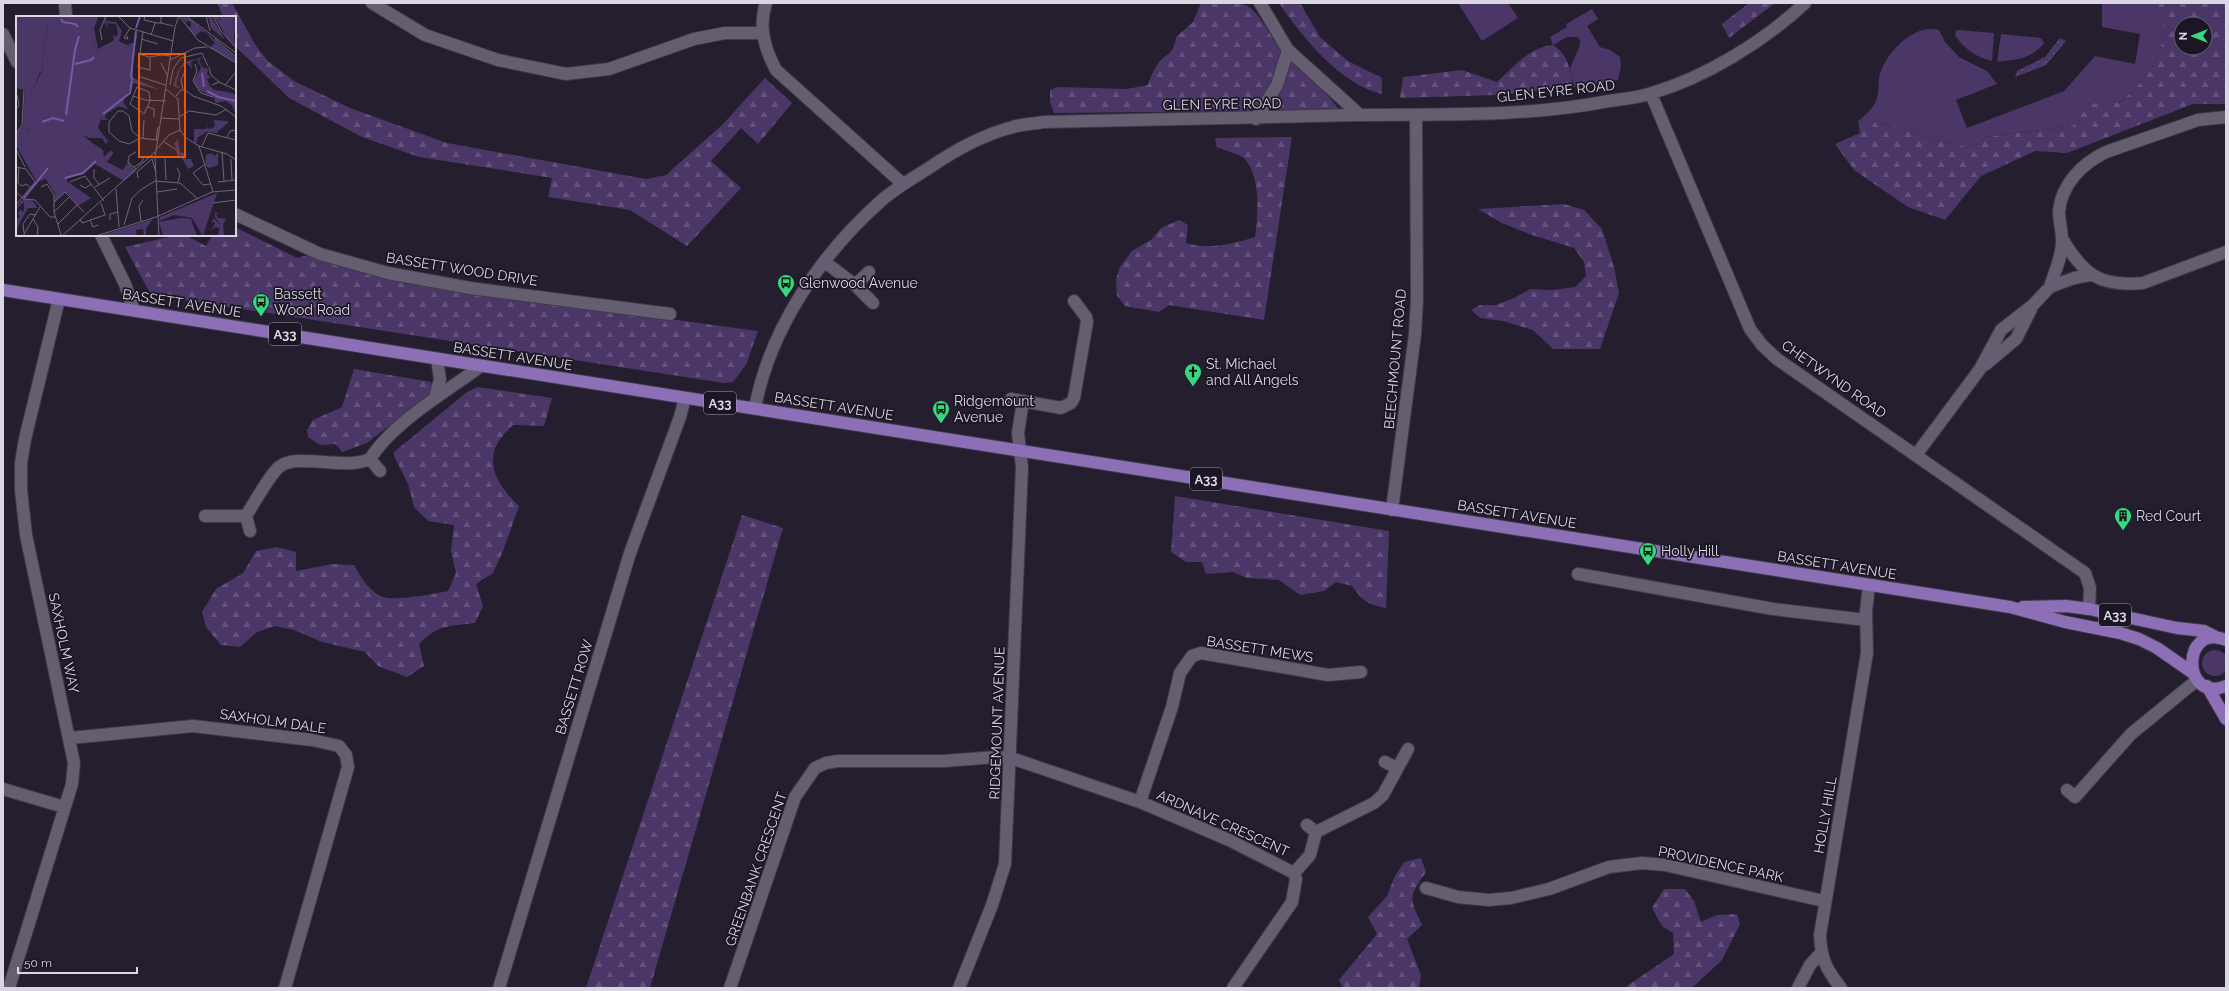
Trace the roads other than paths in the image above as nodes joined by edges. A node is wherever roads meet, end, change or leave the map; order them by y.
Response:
1 (64, 3) edge
2 (372, 3) edge
3 (766, 3) edge
4 (1260, 3) edge
5 (1804, 3) edge
6 (66, 16) edge
7 (762, 33) junction
8 (3, 34) edge
9 (1288, 50) junction
10 (16, 60) edge
11 (1651, 94) junction
12 (1360, 115) junction
13 (1416, 115) junction
14 (2226, 117) edge
15 (1256, 119) junction
16 (903, 184) junction
17 (236, 214) edge
18 (101, 236) edge
19 (2062, 240) junction
20 (2226, 252) edge
21 (825, 262) junction
22 (869, 272) dead end
23 (2090, 275) junction
24 (855, 285) junction
25 (2050, 287) junction
26 (3, 290) edge
27 (59, 299) junction
28 (1074, 301) dead end
29 (873, 303) dead end
30 (134, 310) junction
31 (670, 314) dead end
32 (436, 359) junction
33 (481, 366) junction
34 (436, 398) junction
35 (685, 398) junction
36 (1011, 399) dead end
37 (1023, 401) junction
38 (754, 408) junction
39 (1019, 450) junction
40 (1916, 455) junction
41 (370, 459) junction
42 (380, 471) dead end
43 (1392, 510) junction
44 (205, 516) dead end
45 (246, 516) junction
46 (250, 531) dead end
47 (1578, 574) dead end
48 (1869, 586) junction
49 (2010, 607) junction
50 (2089, 609) junction
51 (1866, 620) junction
52 (2223, 639) edge
53 (1361, 672) dead end
54 (2199, 680) junction
55 (2226, 686) edge
56 (2226, 719) edge
57 (70, 738) junction
58 (1408, 749) dead end
59 (1011, 758) junction
60 (1385, 762) dead end
61 (1397, 768) junction
62 (3, 789) edge
63 (2075, 798) dead end
64 (1140, 802) junction
65 (64, 807) junction
66 (1307, 825) dead end
67 (1316, 832) junction
68 (1294, 873) junction
69 (1426, 888) dead end
70 (1824, 901) junction
71 (1820, 954) junction
72 (9, 988) edge
73 (285, 988) edge
74 (499, 988) edge
75 (730, 988) edge
76 (959, 988) edge
77 (1233, 988) edge
78 (1798, 988) edge
79 (1841, 988) edge

1 - 6 street
2 - 7 street
3 - 7 street
4 - 9 street
5 - 11 street, GLEN EYRE ROAD
7 - 16 street
8 - 10 street
9 - 12 street
9 - 15 street
11 - 13 street, GLEN EYRE ROAD
11 - 40 street, CHETWYND ROAD
12 - 13 street, GLEN EYRE ROAD
12 - 15 street, GLEN EYRE ROAD
13 - 43 street, BEECHMOUNT ROAD
14 - 19 street
15 - 16 street, GLEN EYRE ROAD
16 - 21 street, GLEN EYRE ROAD
17 - 31 street, BASSETT WOOD DRIVE
18 - 30 street
19 - 23 street
19 - 25 street
20 - 23 street
21 - 24 street
21 - 38 street, GLEN EYRE ROAD
22 - 24 street
23 - 25 street
24 - 29 street
25 - 40 street
26 - 27 main road, BASSETT AVENUE / A33
27 - 30 main road, BASSETT AVENUE / A33
27 - 57 street, SAXHOLM WAY
28 - 37 street
30 - 32 main road, BASSETT AVENUE / A33
32 - 33 main road, BASSETT AVENUE / A33
32 - 34 street
33 - 34 street
33 - 35 main road, BASSETT AVENUE / A33
34 - 41 street
35 - 38 main road, BASSETT AVENUE / A33
35 - 74 street, BASSETT ROW
36 - 37 street
37 - 39 street
38 - 39 main road, BASSETT AVENUE / A33
39 - 43 main road, BASSETT AVENUE / A33
39 - 59 street, RIDGEMOUNT AVENUE
40 - 50 street, CHETWYND ROAD
41 - 42 street
41 - 45 street
43 - 48 main road, BASSETT AVENUE / A33
44 - 45 street
45 - 46 street
47 - 51 street
48 - 49 main road, BASSETT AVENUE / A33
48 - 51 street, HOLLY HILL
49 - 50 main road, BASSETT AVENUE / A33
49 - 54 main road, BASSETT AVENUE / A33
50 - 52 main road, BASSETT AVENUE / A33
51 - 70 street, HOLLY HILL
52 - 54 main road
53 - 64 street, BASSETT MEWS
54 - 55 main road
54 - 56 main road
54 - 63 street
57 - 65 street, SAXHOLM WAY
57 - 73 street, SAXHOLM DALE
58 - 61 street
59 - 64 street, ARDNAVE CRESCENT
59 - 75 street, GREENBANK CRESCENT
59 - 76 street, RIDGEMOUNT AVENUE
60 - 61 street
61 - 67 street
62 - 65 street
64 - 68 street, ARDNAVE CRESCENT
65 - 72 street, SAXHOLM WAY
66 - 67 street
67 - 68 street
68 - 77 street, ARDNAVE CRESCENT
69 - 70 street, PROVIDENCE PARK
70 - 71 street, HOLLY HILL
71 - 78 street
71 - 79 street, HOLLY HILL

